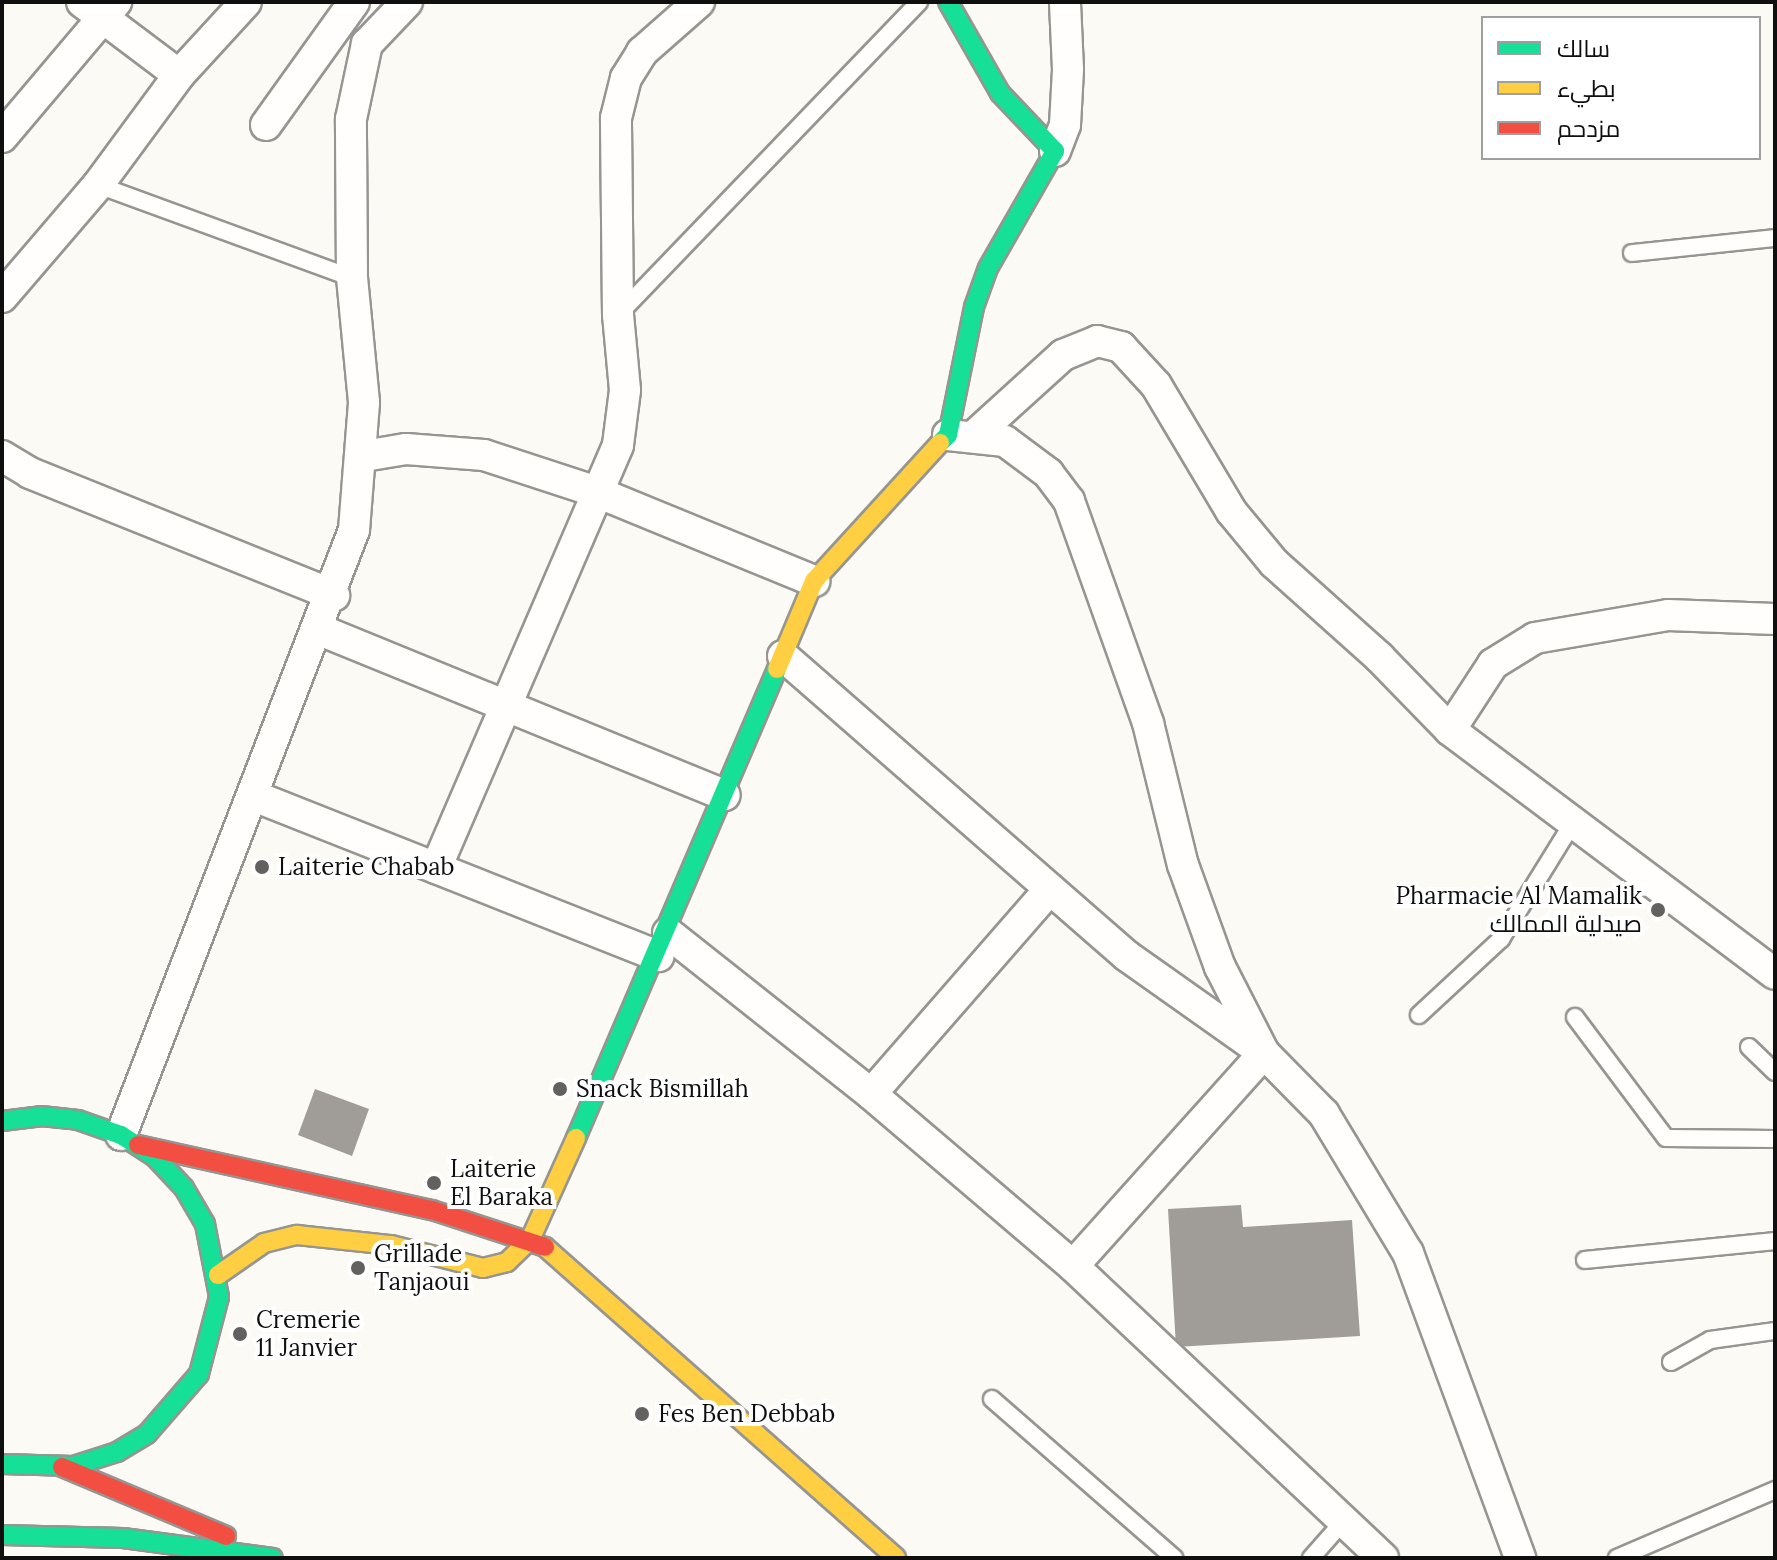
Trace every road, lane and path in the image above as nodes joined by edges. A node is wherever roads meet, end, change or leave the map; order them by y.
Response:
1 (246, 2) edge
2 (407, 2) edge
3 (699, 2) edge
4 (919, 2) edge
5 (948, 2) edge
6 (1065, 2) edge
7 (341, 6) edge
8 (100, 8) edge
9 (179, 75) junction
10 (266, 125) dead end
11 (2, 137) edge
12 (1055, 151) junction
13 (98, 185) junction
14 (1775, 238) edge
15 (1632, 253) dead end
16 (352, 278) junction
17 (2, 297) edge
18 (618, 315) junction
19 (962, 435) junction
20 (2, 456) edge
21 (364, 456) junction
22 (597, 492) junction
23 (814, 581) junction
24 (334, 595) junction
25 (1775, 619) edge
26 (320, 630) junction
27 (783, 656) junction
28 (507, 705) junction
29 (1450, 730) junction
30 (725, 795) junction
31 (254, 796) junction
32 (1572, 824) junction
33 (436, 868) junction
34 (1050, 889) junction
35 (663, 944) junction
36 (1775, 974) edge
37 (1419, 1015) dead end
38 (1575, 1017) dead end
39 (1749, 1047) dead end
40 (1264, 1053) junction
41 (1775, 1072) edge
42 (871, 1094) junction
43 (2, 1104) edge
44 (51, 1117) junction
45 (2, 1121) edge
46 (1775, 1139) edge
47 (130, 1140) junction
48 (530, 1240) junction
49 (1775, 1241) edge
50 (1585, 1260) dead end
51 (1073, 1266) junction
52 (218, 1275) junction
53 (1775, 1331) edge
54 (1671, 1362) dead end
55 (992, 1399) dead end
56 (2, 1464) edge
57 (62, 1467) junction
58 (1775, 1490) edge
59 (1342, 1523) junction
60 (2, 1535) edge
61 (275, 1558) edge
62 (896, 1558) edge
63 (1174, 1558) edge
64 (1311, 1558) edge
65 (1383, 1558) edge
66 (1520, 1558) edge
67 (1617, 1558) edge

1 - 9 street
2 - 16 street
3 - 18 street
4 - 18 lane
5 - 12 main road
6 - 12 street
7 - 10 street
8 - 9 street
8 - 11 street
9 - 13 street
12 - 19 main road
13 - 16 lane
13 - 17 street
14 - 15 lane
16 - 21 street
18 - 22 street
19 - 23 main road
19 - 29 street
19 - 40 street
20 - 24 street
21 - 22 street
21 - 24 street
22 - 23 street
22 - 28 street
23 - 27 main road
24 - 26 street
25 - 29 street
26 - 28 street
26 - 31 street
27 - 30 main road
27 - 34 street
28 - 30 street
28 - 33 street
29 - 32 street
30 - 35 main road
31 - 33 street
31 - 47 street
32 - 36 street
32 - 37 lane
33 - 35 street
34 - 40 street
34 - 42 street
35 - 42 street
35 - 48 main road
38 - 46 lane
39 - 41 lane
40 - 51 street
40 - 66 street
42 - 51 street
43 - 44 main road
44 - 45 main road
44 - 47 main road
47 - 48 main road
47 - 52 main road
48 - 52 main road
48 - 62 main road
49 - 50 lane
51 - 59 street
52 - 57 main road
53 - 54 lane
55 - 63 lane
56 - 57 main road
57 - 61 main road
58 - 67 lane
59 - 64 lane
59 - 65 street
60 - 61 main road

